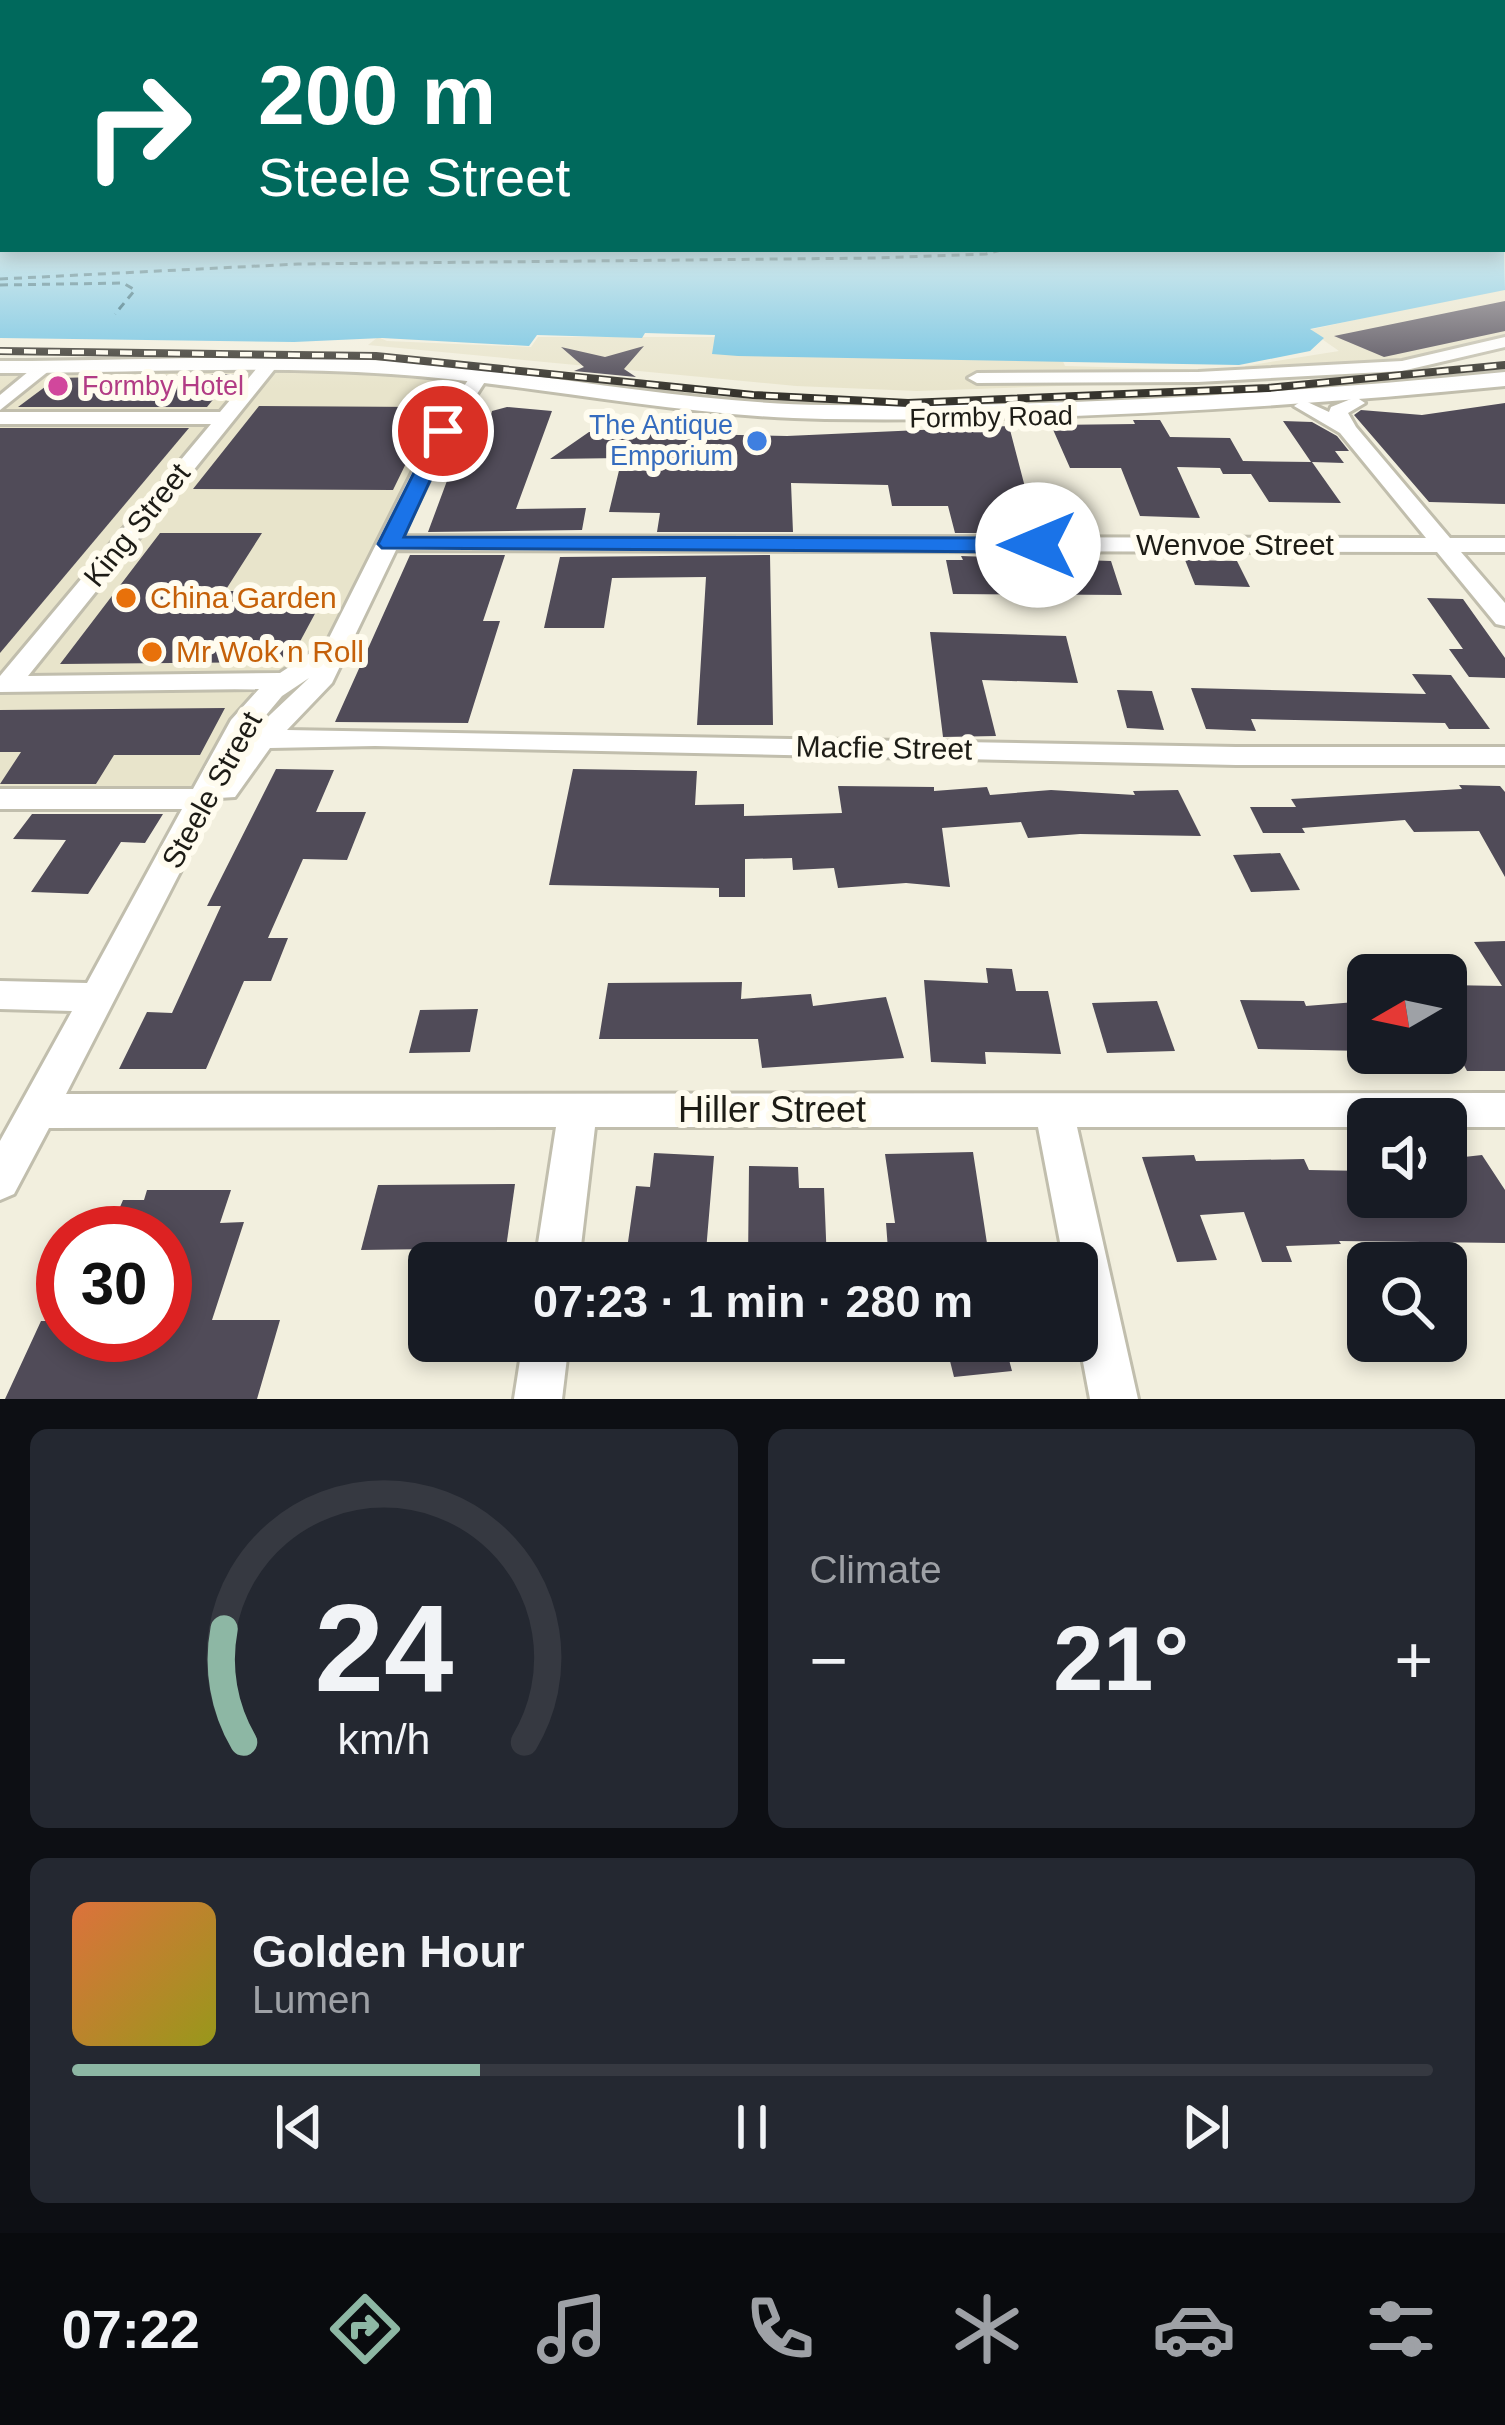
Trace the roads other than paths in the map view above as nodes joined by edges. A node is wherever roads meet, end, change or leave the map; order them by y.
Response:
1 (1505, 341) edge
2 (46, 366) junction
3 (268, 366) junction
4 (0, 367) edge
5 (478, 377) junction
6 (977, 378) dead end
7 (1505, 382) edge
8 (1356, 403) junction
9 (0, 404) edge
10 (1303, 406) junction
11 (0, 418) edge
12 (224, 418) junction
13 (1348, 429) junction
14 (390, 544) junction
15 (1505, 545) edge
16 (1446, 546) junction
17 (1505, 619) edge
18 (340, 644) junction
19 (287, 681) junction
20 (319, 682) junction
21 (3, 684) edge
22 (357, 737) junction
23 (262, 740) junction
24 (1505, 756) edge
25 (0, 799) edge
26 (205, 799) junction
27 (152, 902) junction
28 (0, 995) edge
29 (98, 997) junction
30 (578, 1109) junction
31 (1054, 1110) junction
32 (1505, 1110) edge
33 (39, 1111) junction
34 (0, 1181) edge
35 (559, 1242) edge
36 (543, 1362) edge
37 (538, 1399) edge
38 (1114, 1399) edge

1 - 6 street
2 - 3 main road, Formby Road
2 - 4 main road, Formby Road
2 - 9 street
3 - 5 main road, Formby Road
3 - 12 street, King Street
5 - 7 main road, Formby Road
5 - 10 main road, Formby Road
5 - 14 street, Steele Street
7 - 8 main road, Formby Road
8 - 10 main road, Formby Road
8 - 13 street
10 - 13 street
11 - 12 street
12 - 21 street, King Street
13 - 16 street
14 - 16 street, Wenvoe Street
14 - 18 street, Steele Street
15 - 16 street, Wenvoe Street
16 - 17 street
18 - 19 street, Steele Street
18 - 20 street, Steele Street
19 - 20 street
19 - 21 street
19 - 26 street, Steele Street
20 - 22 street
20 - 23 street, Steele Street
22 - 23 street, Macfie Street
22 - 24 street, Macfie Street
23 - 27 street, Steele Street
25 - 26 street
26 - 27 street, Steele Street
27 - 29 street, Steele Street
28 - 29 street
29 - 33 street, Steele Street
30 - 31 street, Hiller Street
30 - 33 street, Hiller Street
30 - 35 street
31 - 32 street, Hiller Street
31 - 38 street
33 - 34 street, Steele Street
36 - 37 street

